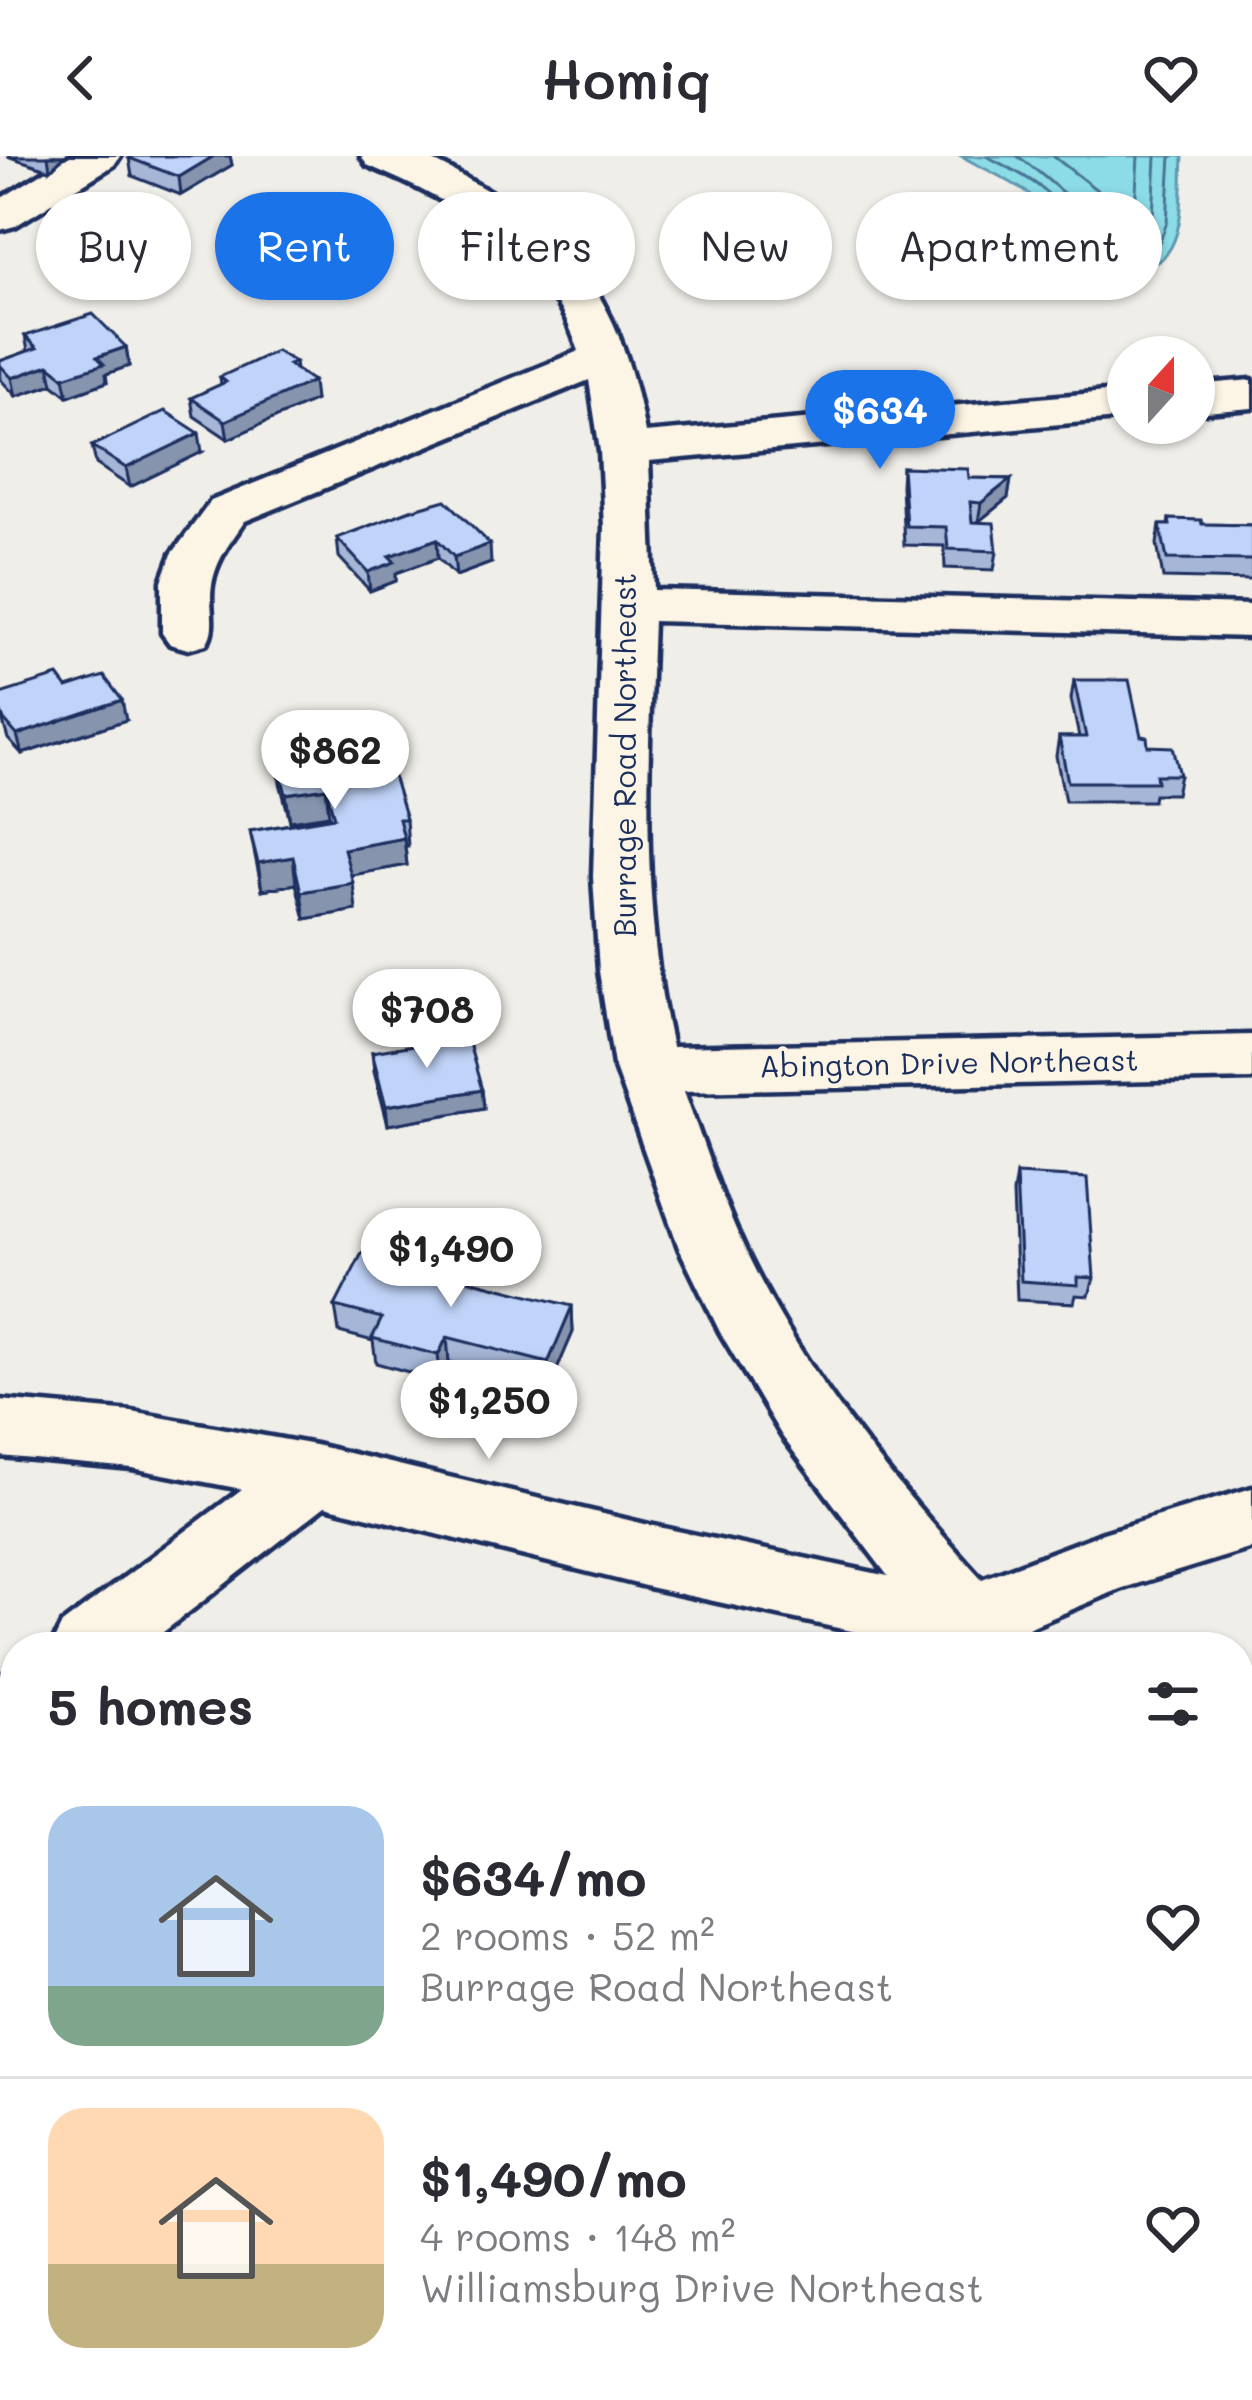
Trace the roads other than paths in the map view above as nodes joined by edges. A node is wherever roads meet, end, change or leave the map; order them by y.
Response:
1 (100, 156) edge
2 (382, 156) edge
3 (0, 218) edge
4 (608, 356) junction
5 (1252, 394) edge
6 (1215, 397) edge
7 (1107, 406) edge
8 (625, 449) junction
9 (625, 605) junction
10 (1252, 620) edge
11 (188, 633) dead end
12 (1252, 1057) edge
13 (646, 1070) junction
14 (0, 1428) edge
15 (315, 1474) junction
16 (1252, 1518) edge
17 (983, 1630) edge
18 (108, 1632) edge

1 - 3 street
2 - 4 street, Burrage Road Northeast
4 - 8 street, Burrage Road Northeast
4 - 11 street
5 - 6 street
7 - 8 street
8 - 9 street, Burrage Road Northeast
9 - 10 street
9 - 13 street, Burrage Road Northeast
12 - 13 street, Abington Drive Northeast
13 - 17 street, Burrage Road Northeast
14 - 15 street
15 - 17 street
15 - 18 street
16 - 17 street

